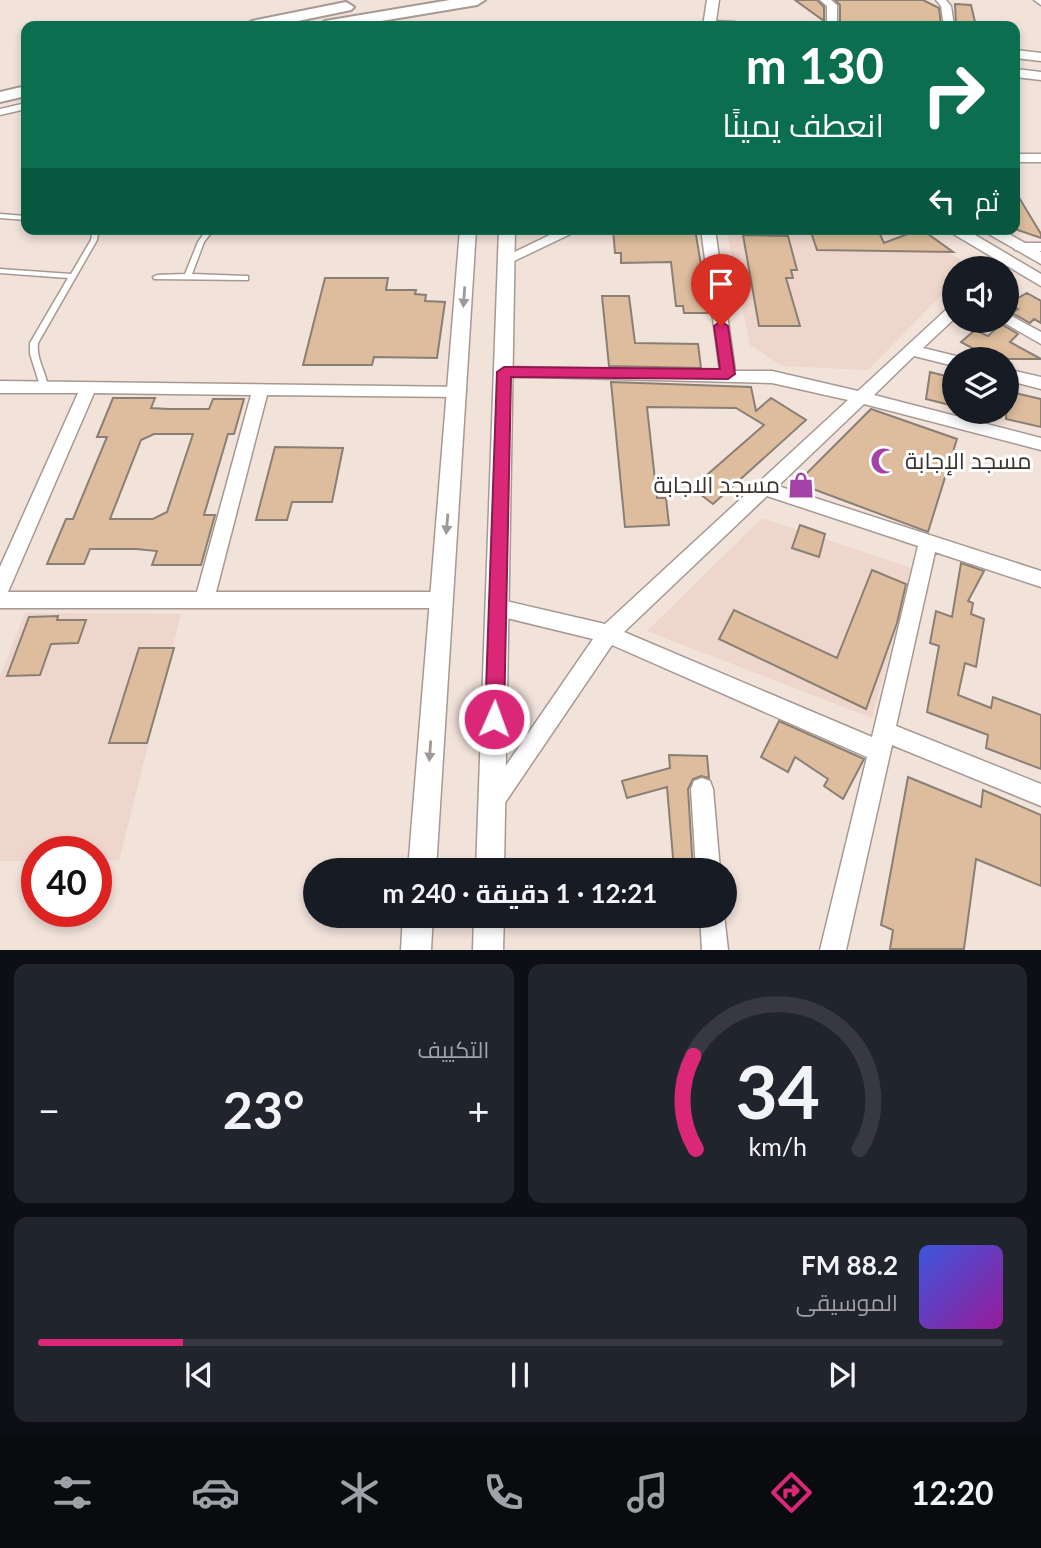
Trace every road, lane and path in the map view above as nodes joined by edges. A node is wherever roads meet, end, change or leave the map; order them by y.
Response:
1 (390, 0) edge
2 (477, 0) edge
3 (713, 0) edge
4 (825, 0) edge
5 (941, 0) edge
6 (279, 21) edge
7 (354, 21) edge
8 (710, 21) edge
9 (832, 21) edge
10 (948, 21) edge
11 (1020, 55) edge
12 (1041, 57) edge
13 (1020, 74) edge
14 (21, 75) edge
15 (1041, 76) edge
16 (0, 79) edge
17 (21, 92) edge
18 (0, 97) edge
19 (21, 107) edge
20 (0, 112) edge
21 (1020, 158) edge
22 (1041, 159) edge
23 (0, 216) edge
24 (21, 218) edge
25 (95, 235) edge
26 (206, 235) edge
27 (468, 235) edge
28 (508, 235) edge
29 (561, 235) edge
30 (709, 235) edge
31 (962, 235) edge
32 (999, 235) edge
33 (1020, 247) junction
34 (1041, 247) edge
35 (992, 256) edge
36 (507, 259) junction
37 (1041, 259) edge
38 (0, 271) edge
39 (1019, 271) edge
40 (72, 276) junction
41 (188, 276) junction
42 (157, 277) dead end
43 (245, 278) dead end
44 (1041, 281) edge
45 (942, 321) edge
46 (1019, 326) edge
47 (1041, 339) edge
48 (911, 350) junction
49 (942, 358) edge
50 (504, 372) junction
51 (728, 374) junction
52 (1019, 377) edge
53 (1041, 383) edge
54 (0, 387) edge
55 (44, 387) junction
56 (89, 387) junction
57 (261, 388) junction
58 (458, 391) junction
59 (861, 397) junction
60 (1041, 444) edge
61 (764, 488) junction
62 (928, 542) junction
63 (1041, 579) edge
64 (0, 588) edge
65 (0, 600) edge
66 (204, 600) junction
67 (441, 600) junction
68 (498, 608) junction
69 (608, 634) junction
70 (880, 741) junction
71 (702, 789) dead end
72 (1041, 795) edge
73 (492, 802) junction
74 (423, 858) edge
75 (490, 858) edge
76 (707, 858) edge
77 (417, 928) edge
78 (489, 928) edge
79 (713, 928) edge
80 (416, 950) edge
81 (488, 950) edge
82 (715, 950) edge
83 (834, 950) edge

1 - 6 highway
2 - 7 highway
3 - 8 street
4 - 9 street
5 - 10 street
11 - 12 street
13 - 15 street
14 - 16 highway
17 - 18 highway
19 - 20 street
21 - 22 street
23 - 24 lane
25 - 40 lane
26 - 41 lane
27 -> 58 street
28 - 36 street
29 - 36 street
30 - 51 street
31 - 35 street
32 - 33 street
33 - 34 street
33 - 37 street
36 - 50 street
38 - 40 lane
39 - 44 street
40 - 55 lane
41 - 42 lane
41 - 43 lane
45 - 48 street
46 - 47 street
48 - 49 street
48 - 59 street
50 - 51 street
50 - 68 street
51 - 59 street
52 - 53 street
54 - 55 street
55 - 56 street
56 - 57 street
56 - 64 street
57 - 58 street
57 - 66 street
58 -> 67 street
59 - 60 street
59 - 61 street
61 - 62 street
61 - 69 street
62 - 63 street
62 - 70 street
65 - 66 street
66 - 67 street
67 -> 74 street
68 - 69 street
68 - 73 street
69 - 70 street
69 - 73 street
70 - 72 street
70 - 83 street
71 - 76 street
73 - 75 street
77 - 80 street
78 - 81 street
79 - 82 street

